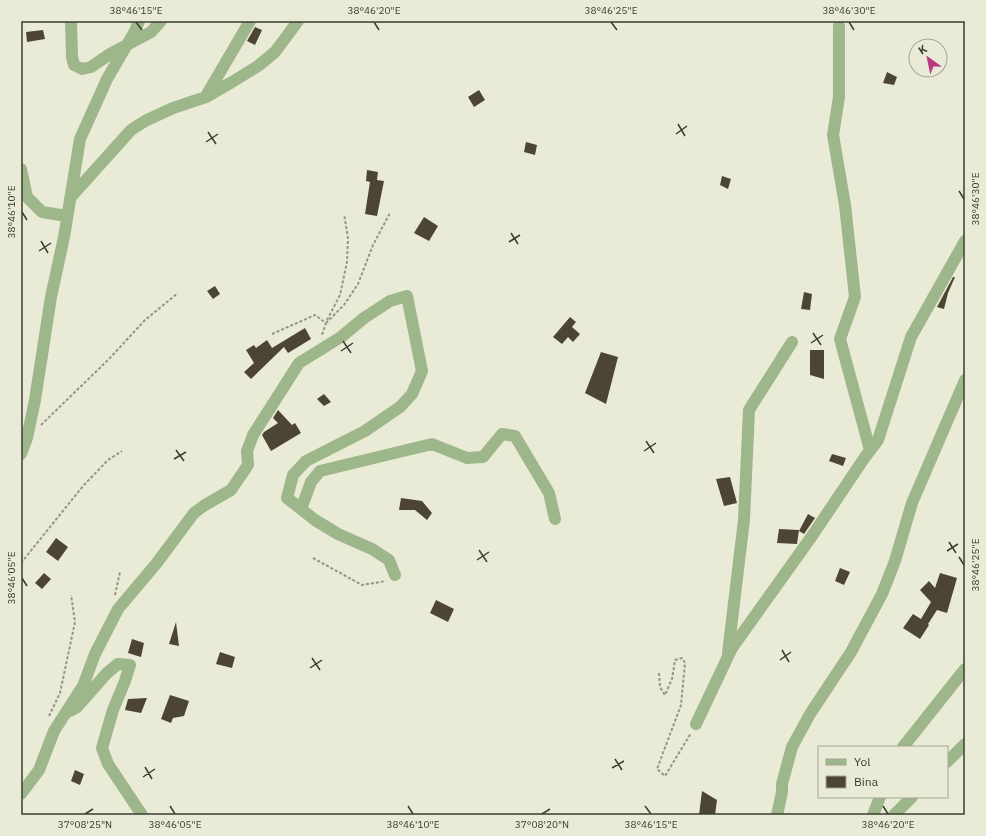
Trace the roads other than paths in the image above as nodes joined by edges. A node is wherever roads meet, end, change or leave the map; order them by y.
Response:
1 (71, 21) edge
2 (139, 21) edge
3 (161, 21) edge
4 (250, 21) edge
5 (298, 21) edge
6 (839, 26) dead end
7 (128, 44) junction
8 (206, 97) junction
9 (21, 168) edge
10 (70, 198) junction
11 (67, 216) junction
12 (965, 241) edge
13 (792, 342) dead end
14 (965, 380) edge
15 (870, 450) junction
16 (21, 453) edge
17 (301, 509) junction
18 (555, 519) dead end
19 (395, 575) road end
20 (727, 659) junction
21 (965, 669) edge
22 (65, 713) junction
23 (696, 724) road end
24 (965, 744) edge
25 (904, 746) edge
26 (948, 761) edge
27 (21, 794) edge
28 (880, 798) edge
29 (911, 798) edge
30 (142, 815) edge
31 (776, 815) edge
32 (874, 815) edge
33 (894, 815) edge

1 - 7 street
2 - 7 street
3 - 7 street
4 - 8 street
5 - 8 street
6 - 15 street
7 - 10 street
8 - 10 street
9 - 11 street
10 - 11 street
11 - 16 street
12 - 15 street
13 - 20 street
14 - 31 street
15 - 20 street
17 - 18 street
17 - 19 street
17 - 22 street
20 - 23 street
21 - 25 street
22 - 27 street
22 - 30 street
24 - 26 street
28 - 32 street
29 - 33 street

